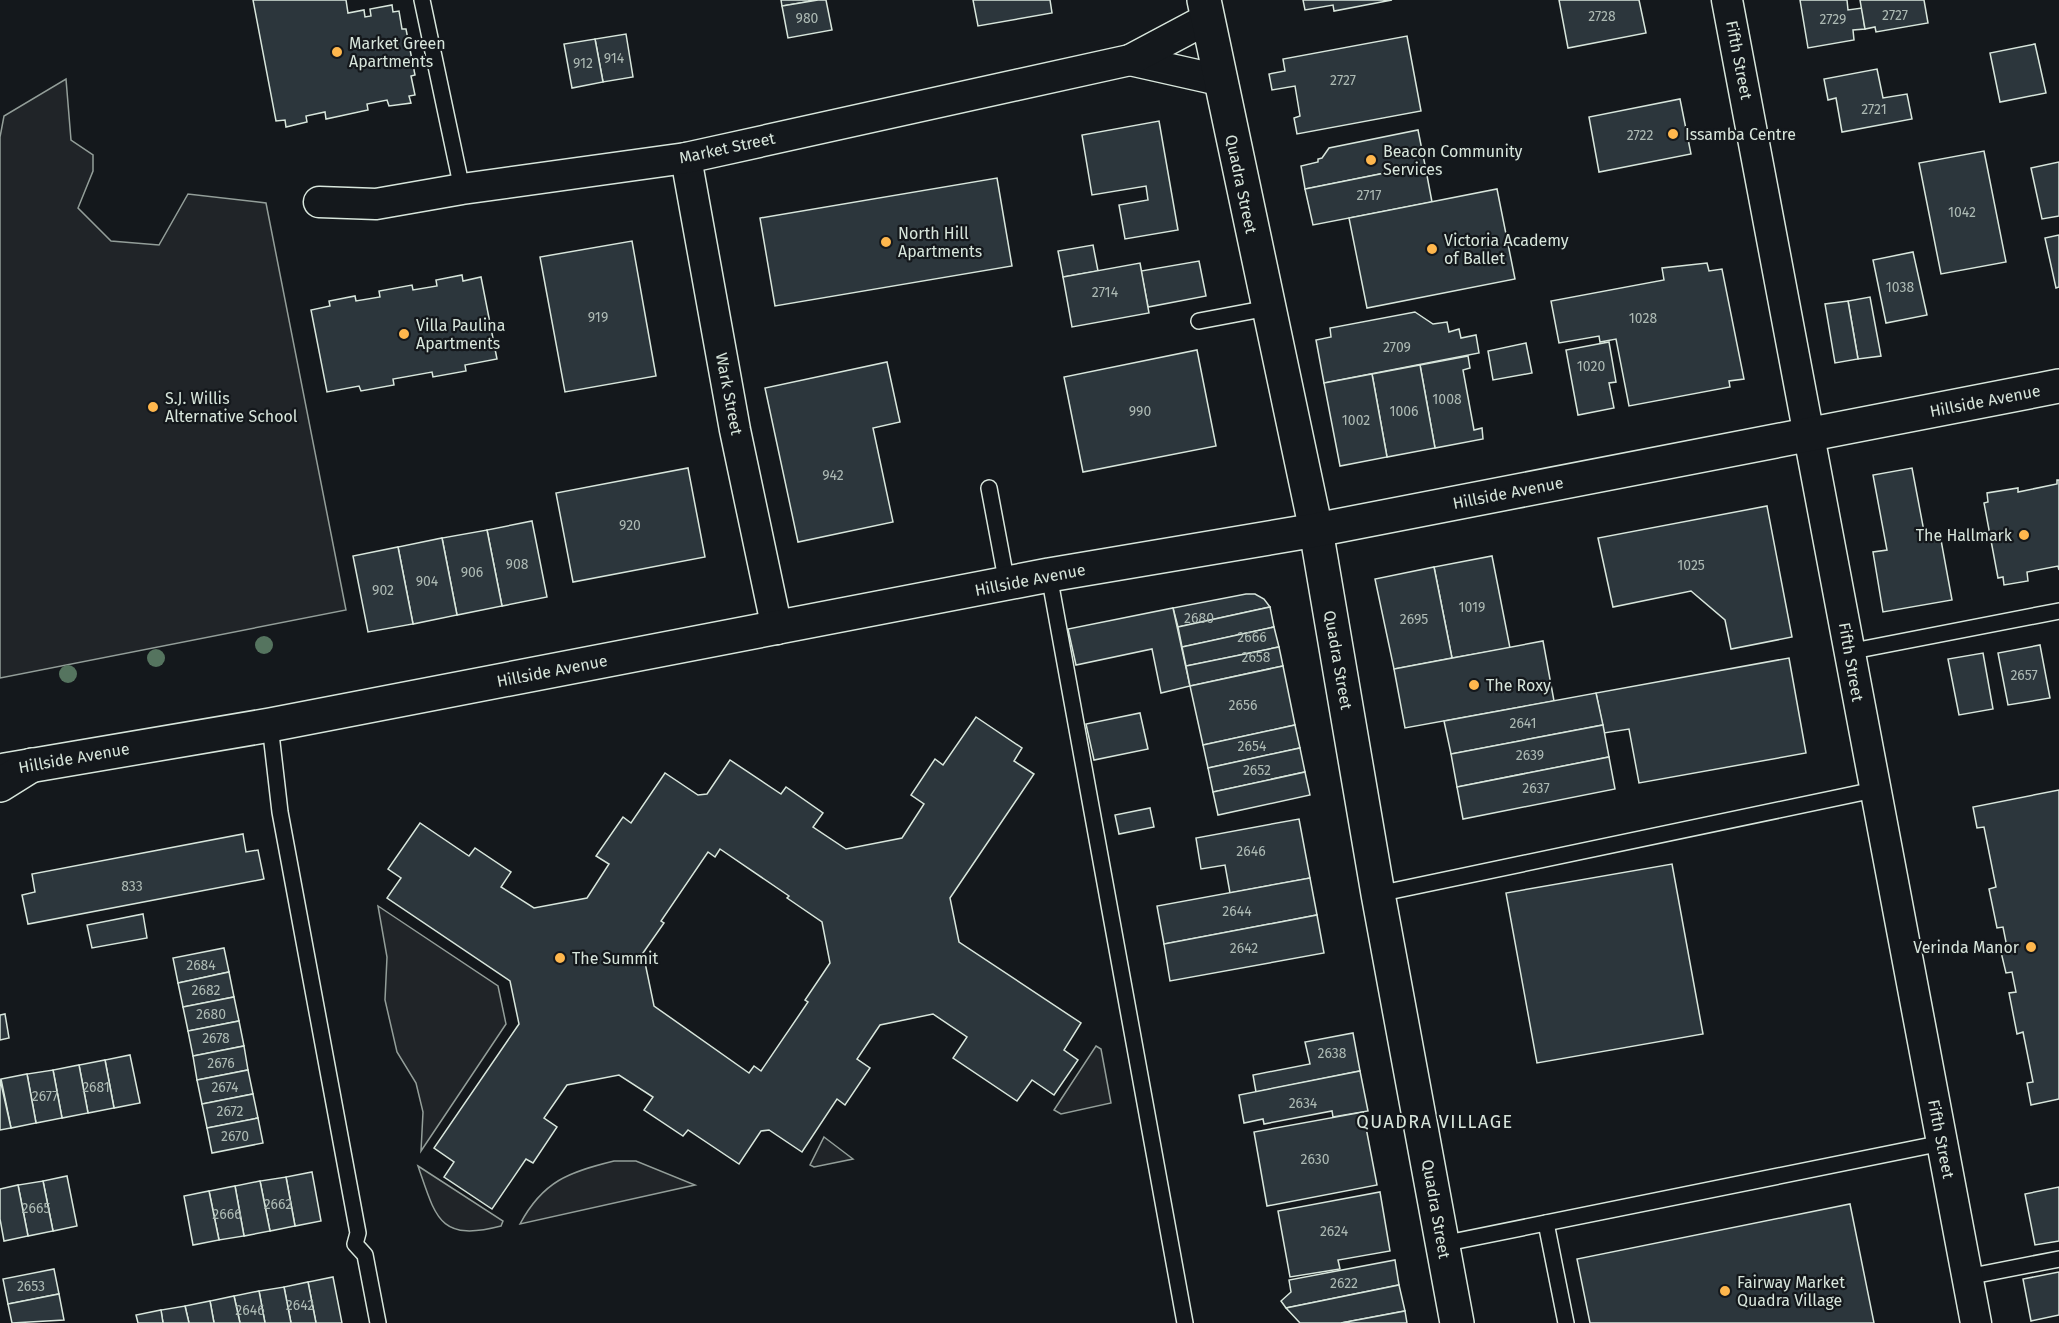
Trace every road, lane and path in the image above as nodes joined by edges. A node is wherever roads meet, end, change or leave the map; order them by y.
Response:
1 (422, 0) edge
2 (1727, 0) edge
3 (1206, 9) edge
4 (1130, 60) junction
5 (1219, 80) junction
6 (686, 158) junction
7 (462, 189) junction
8 (319, 202) dead end
9 (1268, 308) junction
10 (1199, 321) dead end
11 (2059, 386) edge
12 (1812, 436) junction
13 (989, 488) dead end
14 (1316, 530) junction
15 (1050, 575) junction
16 (1007, 584) junction
17 (2059, 611) edge
18 (777, 629) junction
19 (1848, 652) junction
20 (270, 725) junction
21 (32, 765) junction
22 (0, 771) edge
23 (0, 785) edge
24 (1874, 790) junction
25 (1378, 894) junction
26 (1941, 1143) junction
27 (1546, 1223) junction
28 (1442, 1244) junction
29 (2059, 1259) edge
30 (1967, 1278) junction
31 (378, 1323) edge
32 (1185, 1323) edge
33 (1457, 1323) edge
34 (1566, 1323) edge
35 (1976, 1323) edge

1 - 7 lane
2 - 12 street, Fifth Street
3 - 4 street, Market Street
3 - 5 main road, Quadra Street
4 - 5 street, Market Street
4 - 6 street, Market Street
5 - 9 main road, Quadra Street
6 - 7 street, Market Street
6 - 18 street, Wark Street
7 - 8 street, Market Street
9 - 10 lane
9 - 14 main road, Quadra Street
11 - 12 main road, Hillside Avenue
12 - 14 main road, Hillside Avenue
12 - 19 street, Fifth Street
13 - 16 lane
14 - 15 main road, Hillside Avenue
14 - 25 main road, Quadra Street
15 - 16 main road, Hillside Avenue
15 - 32 lane
16 - 18 main road, Hillside Avenue
17 - 19 lane
18 - 20 main road, Hillside Avenue
19 - 24 street, Fifth Street
20 - 21 main road, Hillside Avenue
20 - 31 lane
21 - 22 main road, Hillside Avenue
21 - 23 main road
24 - 25 lane
24 - 26 street, Fifth Street
25 - 28 main road, Quadra Street
26 - 27 lane
26 - 30 street, Fifth Street
27 - 28 lane
27 - 34 lane
28 - 33 main road, Quadra Street
29 - 30 lane
30 - 35 street, Fifth Street

